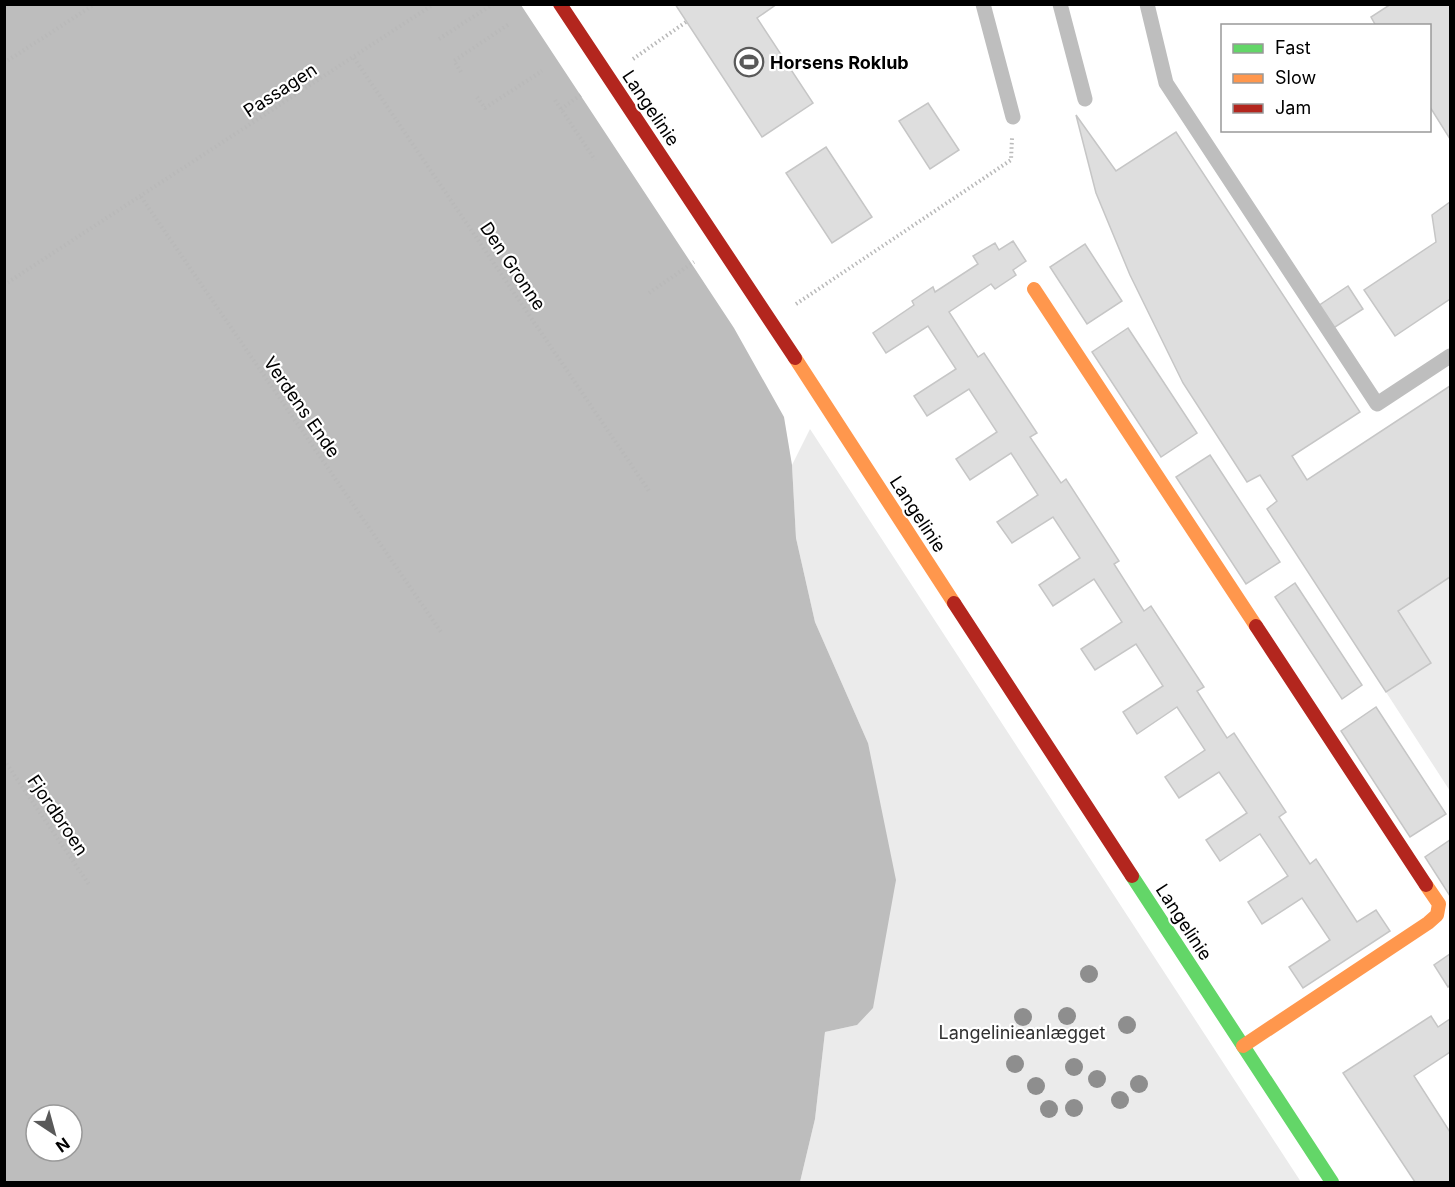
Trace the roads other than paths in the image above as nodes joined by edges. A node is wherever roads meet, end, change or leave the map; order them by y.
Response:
1 (560, 4) edge
2 (983, 4) edge
3 (1060, 4) edge
4 (1147, 4) edge
5 (1085, 99) dead end
6 (1013, 117) road end
7 (1034, 289) dead end
8 (1450, 356) edge
9 (1243, 1046) junction
10 (1332, 1182) edge

1 - 9 street, Langelinie
2 - 6 lane
3 - 5 lane
4 - 8 lane
7 - 9 street
9 - 10 street, Langelinie

